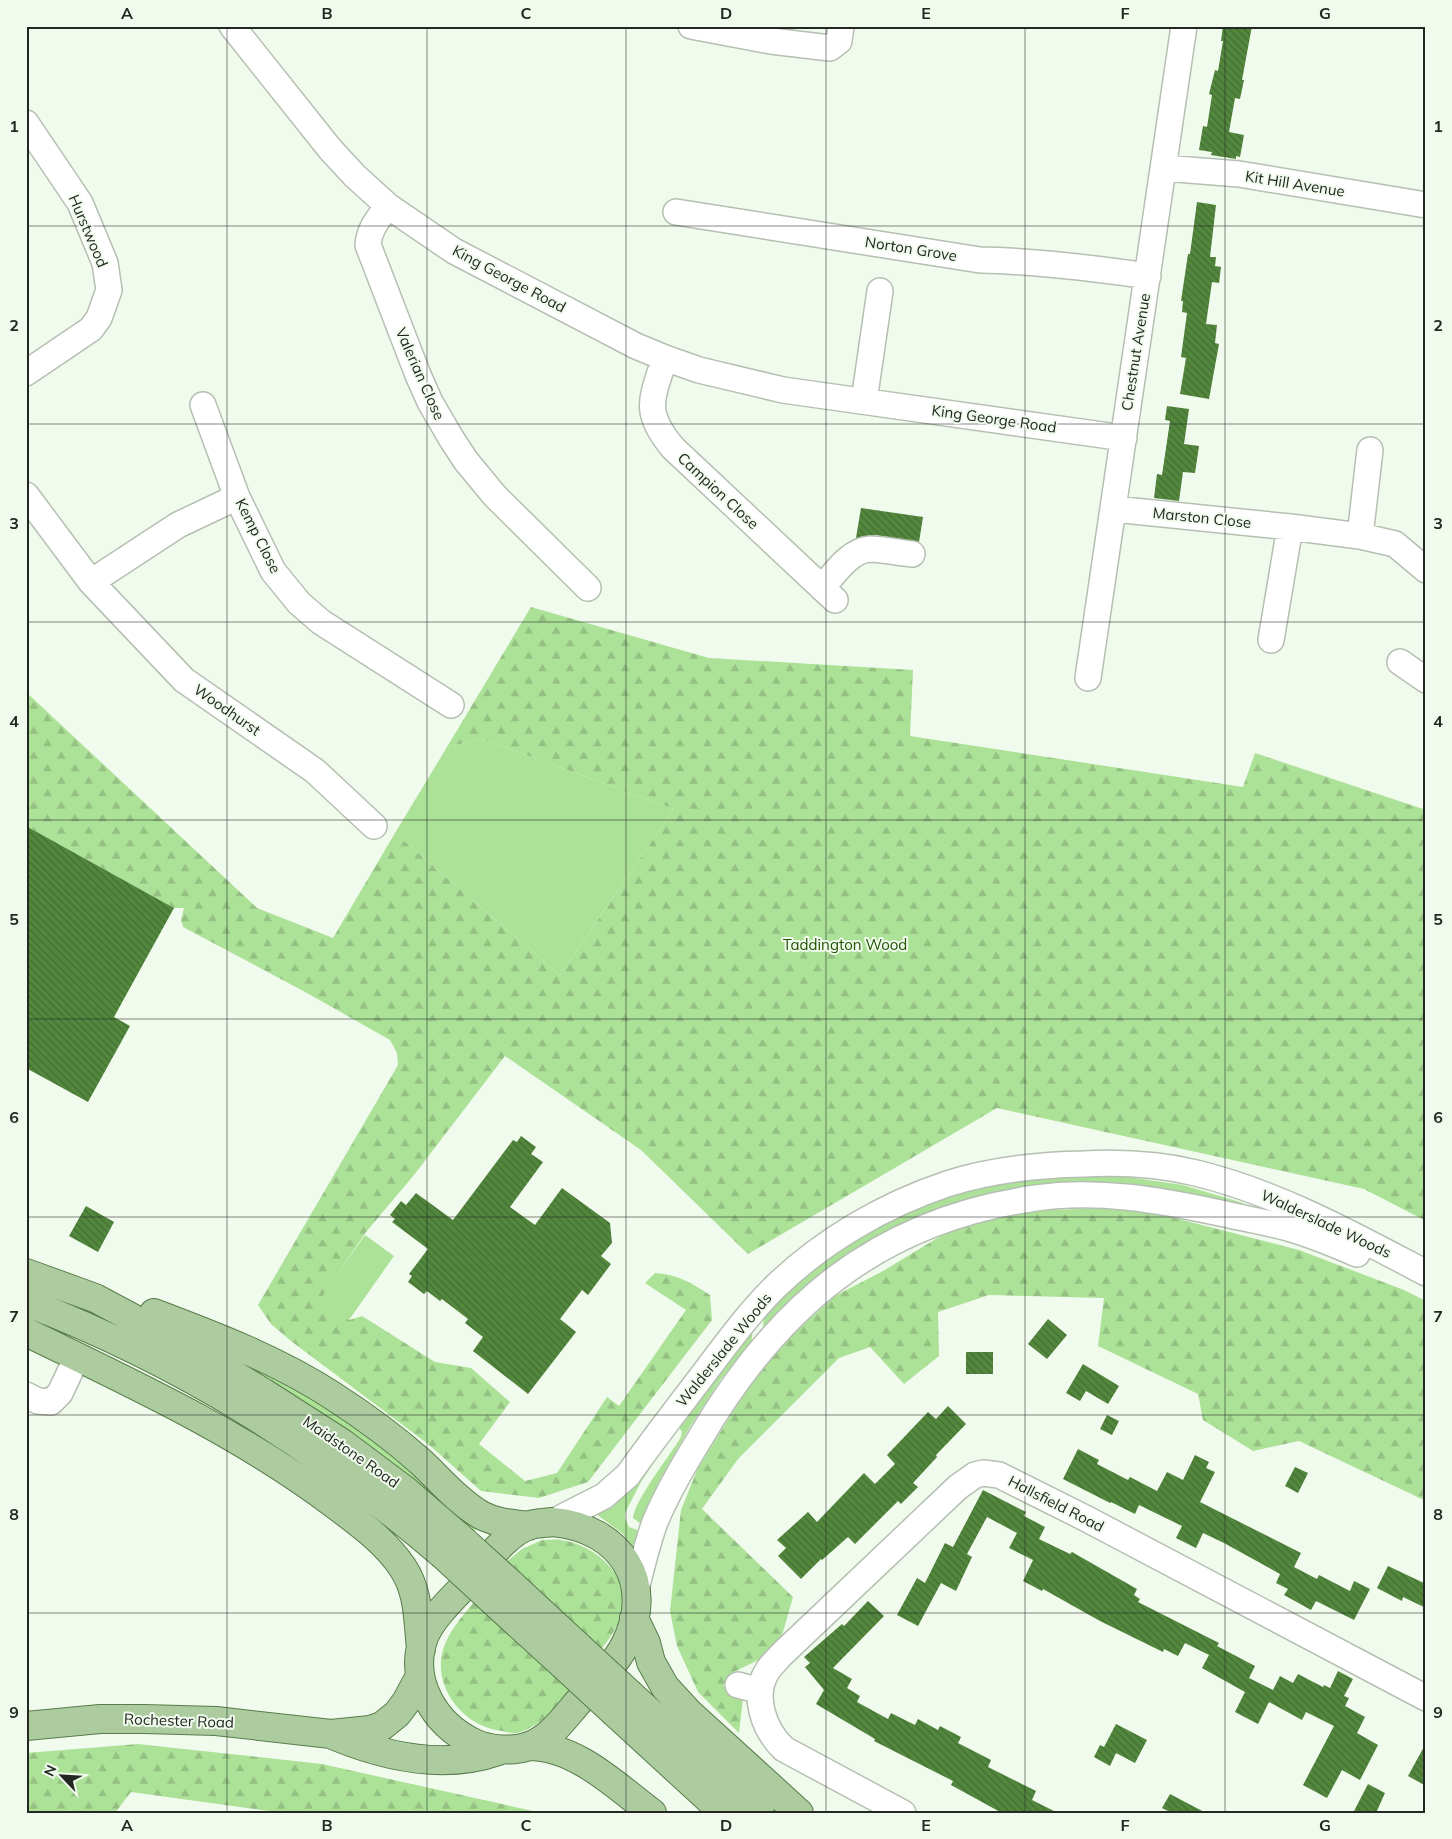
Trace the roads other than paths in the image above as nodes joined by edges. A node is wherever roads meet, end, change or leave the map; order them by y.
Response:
1 (232, 26) edge
2 (691, 26) edge
3 (841, 26) edge
4 (1184, 26) edge
5 (26, 123) edge
6 (1164, 168) junction
7 (1426, 205) edge
8 (388, 206) junction
9 (676, 212) dead end
10 (1148, 276) junction
11 (880, 290) dead end
12 (665, 358) junction
13 (26, 373) edge
14 (864, 401) junction
15 (203, 405) dead end
16 (1124, 438) junction
17 (1370, 450) dead end
18 (26, 495) edge
19 (237, 497) junction
20 (1114, 509) junction
21 (1290, 527) junction
22 (1360, 536) junction
23 (912, 554) dead end
24 (1426, 570) edge
25 (91, 582) junction
26 (588, 588) dead end
27 (1271, 640) dead end
28 (1088, 678) dead end
29 (451, 705) dead end
30 (374, 826) dead end
31 (26, 1273) edge
32 (1426, 1273) edge
33 (1426, 1284) edge
34 (95, 1298) junction
35 (26, 1302) edge
36 (26, 1332) edge
37 (73, 1366) junction
38 (26, 1395) edge
39 (541, 1524) junction
40 (450, 1545) junction
41 (636, 1589) junction
42 (634, 1618) junction
43 (421, 1663) junction
44 (1426, 1698) edge
45 (623, 1704) junction
46 (26, 1726) edge
47 (331, 1734) junction
48 (529, 1746) junction
49 (499, 1750) junction
50 (652, 1813) edge
51 (724, 1813) edge
52 (760, 1813) edge
53 (799, 1813) edge
54 (903, 1813) edge

1 - 8 street, King George Road
2 - 3 street
4 - 6 street, Chestnut Avenue
5 - 13 street, Hurstwood
6 - 7 street, Kit Hill Avenue
6 - 10 street, Chestnut Avenue
8 - 12 street, King George Road
8 - 26 street, Valerian Close
9 - 10 street, Norton Grove
10 - 16 street, Chestnut Avenue
11 - 14 street
12 - 14 street, King George Road
12 - 23 street, Campion Close
14 - 16 street, King George Road
15 - 19 street, Kemp Close
16 - 20 street, Chestnut Avenue
17 - 22 street
18 - 25 street, Woodhurst
19 - 25 street
19 - 29 street, Kemp Close
20 - 21 street, Marston Close
20 - 28 street, Chestnut Avenue
21 - 22 street, Marston Close
21 - 27 street
22 - 24 street, Marston Close
25 - 30 street, Woodhurst
31 - 34 main road, Maidstone Road
32 - 39 street, Walderslade Woods
33 - 41 street, Walderslade Woods
34 - 39 main road
34 - 40 main road, Maidstone Road
35 - 40 main road
36 - 37 main road
37 - 38 street
37 - 43 main road
39 - 41 main road
39 - 43 main road, Rochester Road
40 - 45 main road, Maidstone Road, bridge
41 - 42 main road
42 - 48 main road
42 - 53 main road
43 - 47 main road, Rochester Road
43 - 49 main road
44 - 54 street, Hallsfield Road
45 - 51 main road
45 - 52 main road
46 - 47 main road, Rochester Road
47 - 49 main road, Rochester Road
48 - 49 main road, Rochester Road
48 - 50 main road

